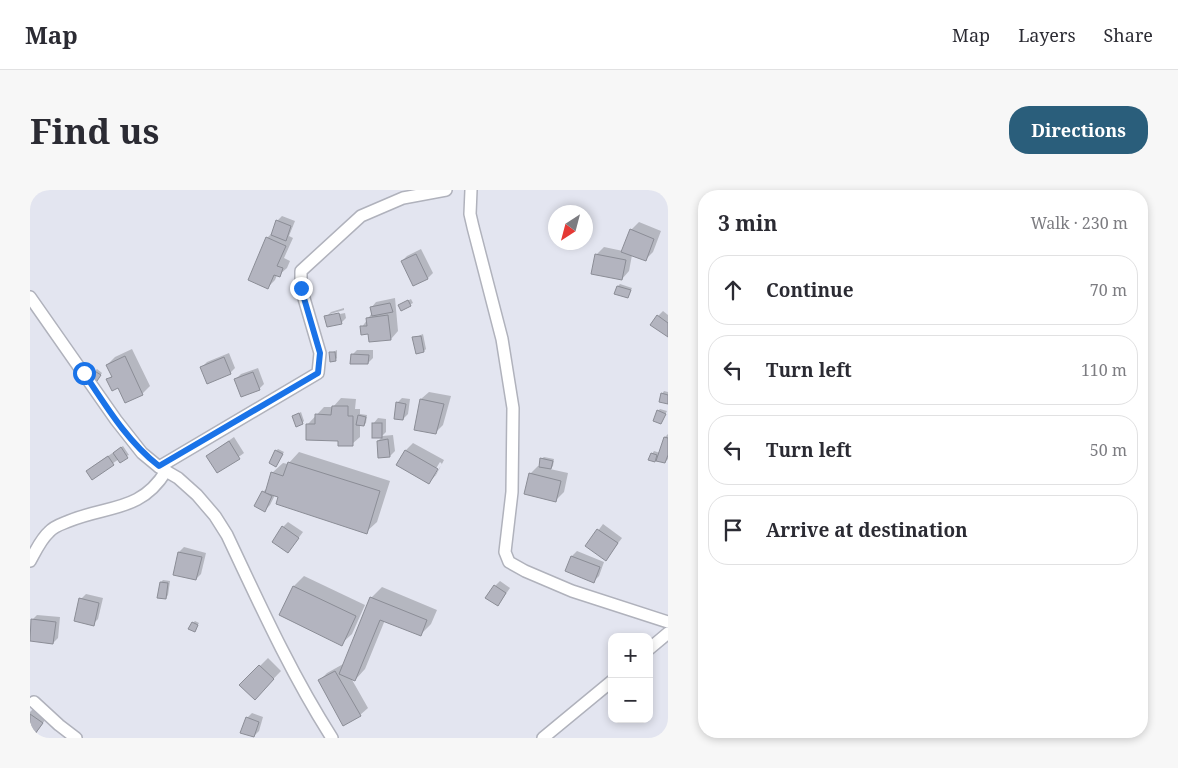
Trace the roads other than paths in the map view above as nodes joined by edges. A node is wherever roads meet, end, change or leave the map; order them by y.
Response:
1 (446, 190) edge
2 (471, 190) edge
3 (30, 297) edge
4 (162, 469) junction
5 (30, 562) edge
6 (668, 622) edge
7 (668, 633) edge
8 (653, 646) edge
9 (608, 684) edge
10 (34, 702) dead end
11 (76, 738) edge
12 (332, 738) edge
13 (543, 738) edge

1 - 4 street
2 - 6 street
3 - 4 street
4 - 5 street
4 - 12 street
7 - 8 street
9 - 13 street
10 - 11 street

